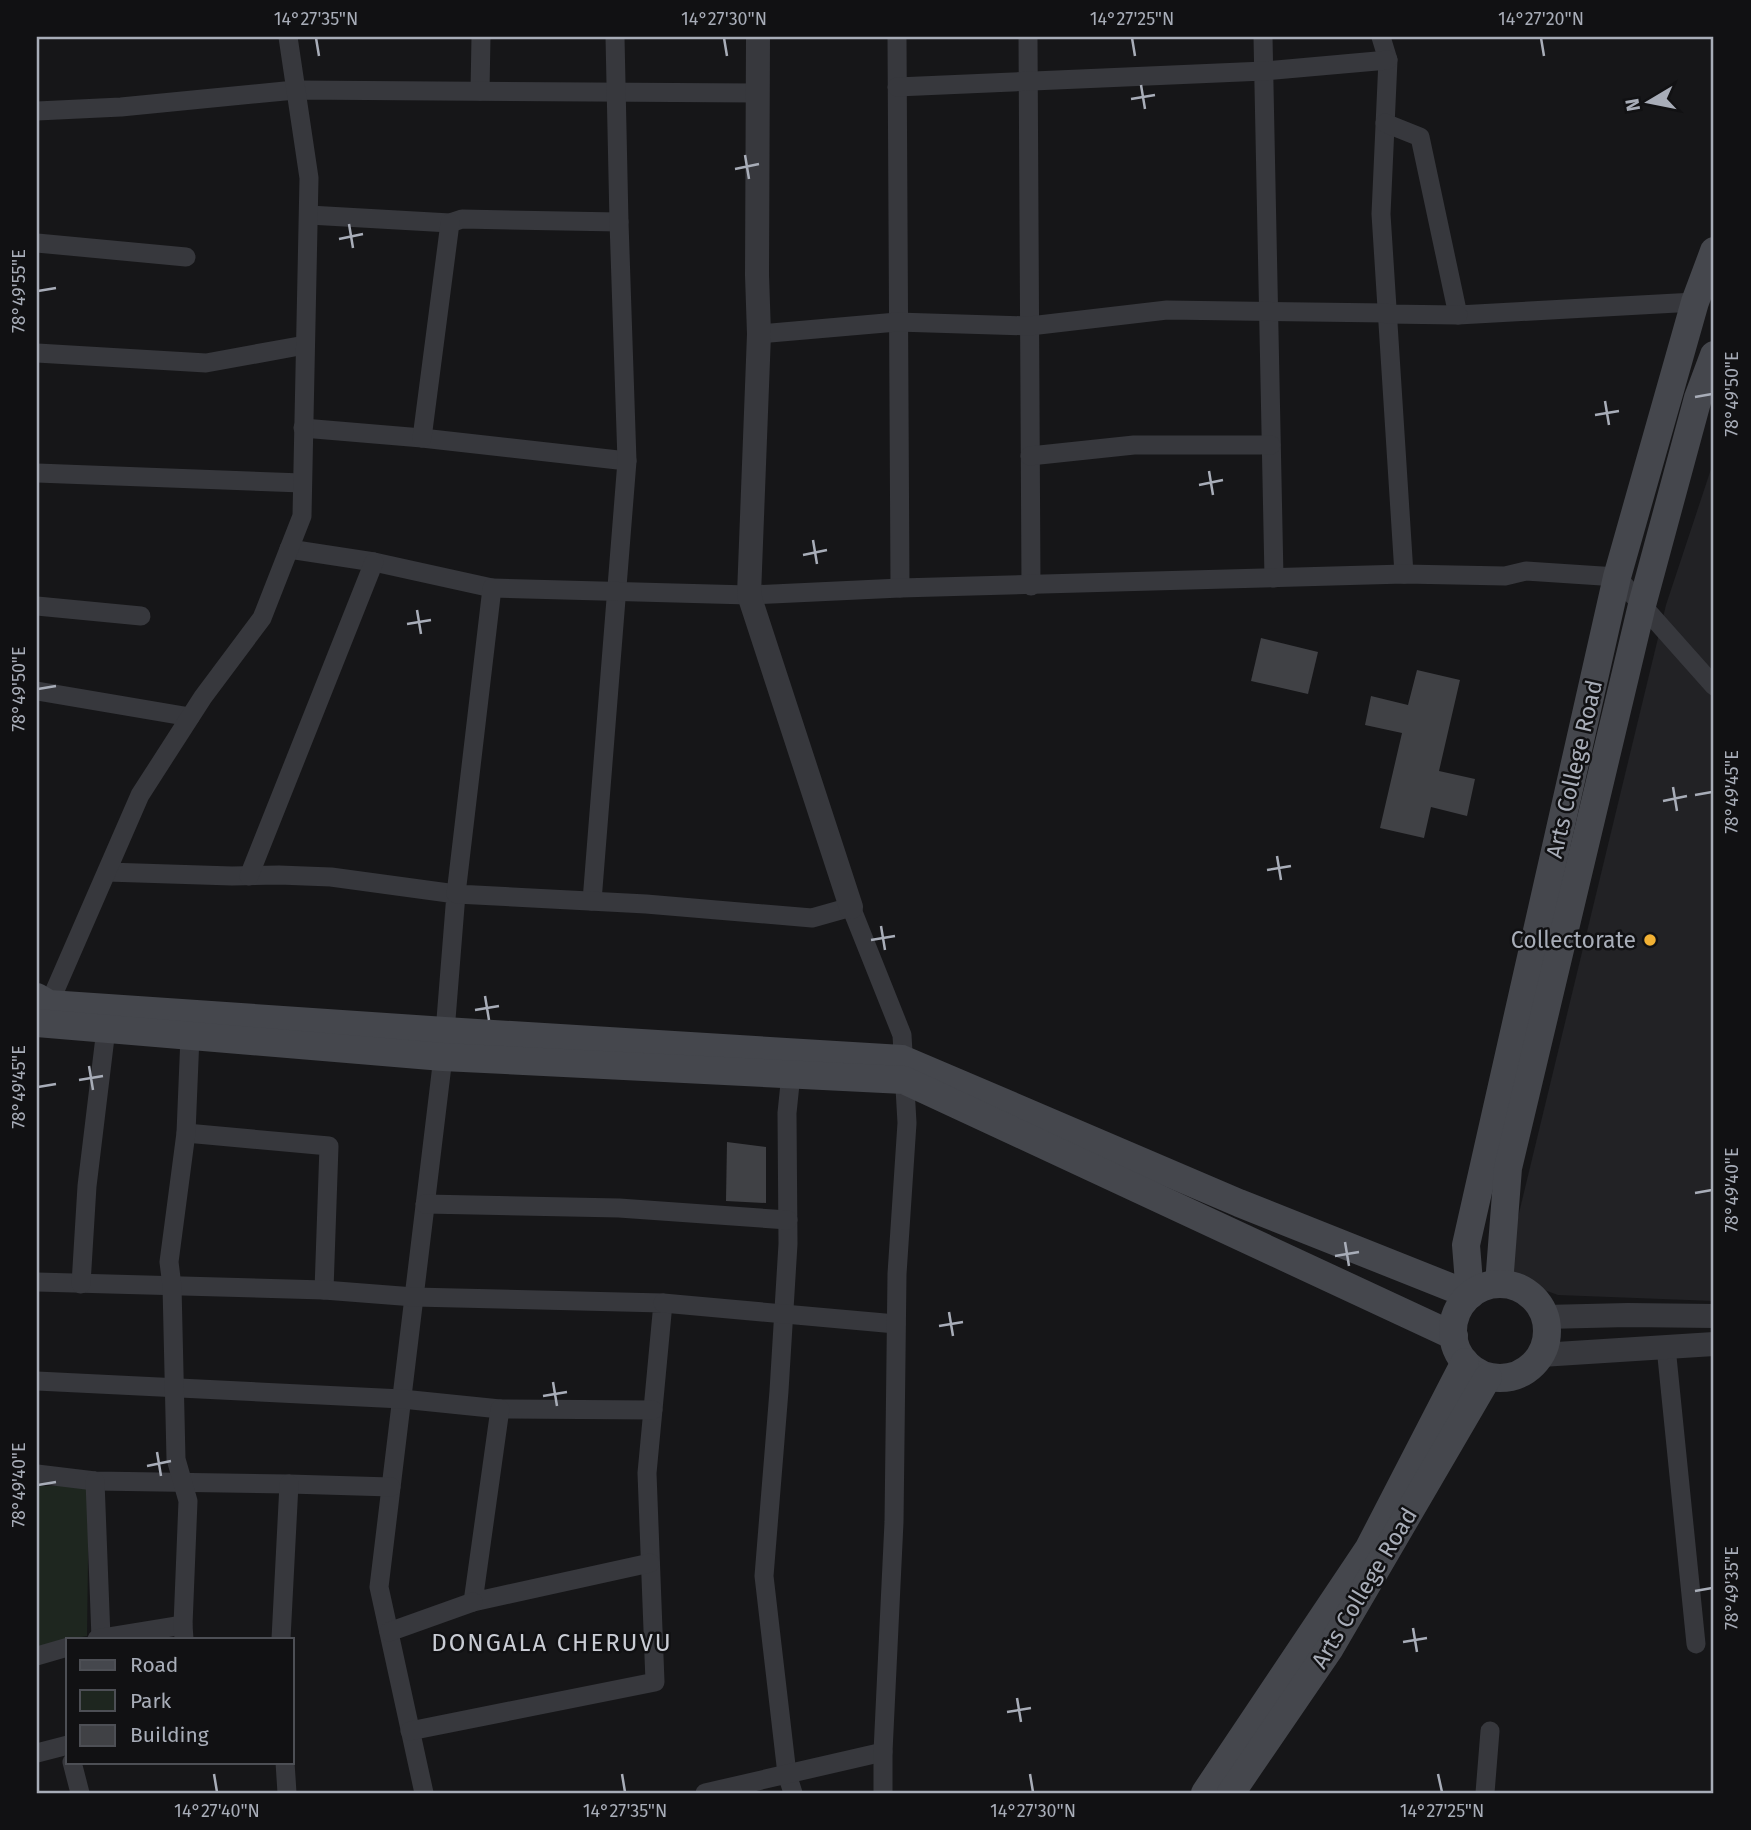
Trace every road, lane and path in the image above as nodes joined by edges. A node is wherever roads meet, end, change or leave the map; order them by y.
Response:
1 (289, 37) edge
2 (481, 37) edge
3 (615, 37) edge
4 (758, 37) edge
5 (897, 37) edge
6 (1028, 37) edge
7 (1263, 37) edge
8 (1381, 37) edge
9 (1388, 61) junction
10 (1264, 71) junction
11 (1028, 81) junction
12 (897, 88) junction
13 (295, 90) junction
14 (480, 91) junction
15 (617, 91) junction
16 (758, 95) junction
17 (37, 111) edge
18 (1385, 124) junction
19 (309, 215) junction
20 (619, 222) junction
21 (450, 223) junction
22 (37, 243) edge
23 (1714, 251) edge
24 (186, 257) dead end
25 (1695, 302) junction
26 (1268, 312) junction
27 (1387, 314) junction
28 (1458, 315) junction
29 (899, 324) junction
30 (1030, 326) junction
31 (759, 334) junction
32 (305, 345) junction
33 (37, 354) edge
34 (1714, 355) edge
35 (303, 428) junction
36 (422, 438) junction
37 (1271, 445) junction
38 (1030, 456) junction
39 (627, 461) junction
40 (37, 473) edge
41 (302, 482) junction
42 (289, 549) junction
43 (374, 562) junction
44 (1404, 574) junction
45 (1274, 578) junction
46 (1617, 578) junction
47 (1031, 586) junction
48 (492, 588) junction
49 (900, 588) junction
50 (617, 592) junction
51 (749, 595) junction
52 (1642, 605) junction
53 (37, 606) edge
54 (141, 616) dead end
55 (1714, 686) edge
56 (37, 691) edge
57 (190, 717) junction
58 (107, 872) junction
59 (249, 876) junction
60 (457, 894) junction
61 (592, 901) junction
62 (851, 907) junction
63 (40, 1009) edge
64 (106, 1029) junction
65 (190, 1036) junction
66 (444, 1044) junction
67 (903, 1069) junction
68 (791, 1074) junction
69 (186, 1133) junction
70 (425, 1204) junction
71 (788, 1220) junction
72 (37, 1282) edge
73 (81, 1284) junction
74 (1499, 1284) junction
75 (172, 1286) junction
76 (324, 1290) junction
77 (1471, 1295) junction
78 (414, 1297) junction
79 (663, 1303) junction
80 (783, 1315) junction
81 (1714, 1316) edge
82 (1545, 1317) junction
83 (896, 1324) junction
84 (1454, 1336) junction
85 (1714, 1344) edge
86 (1666, 1347) junction
87 (1541, 1355) junction
88 (1477, 1370) junction
89 (37, 1381) edge
90 (174, 1387) junction
91 (402, 1399) junction
92 (500, 1409) junction
93 (653, 1410) junction
94 (37, 1474) edge
95 (95, 1481) junction
96 (183, 1482) junction
97 (289, 1484) junction
98 (391, 1487) junction
99 (650, 1563) junction
100 (473, 1602) junction
101 (183, 1632) edge
102 (389, 1632) junction
103 (99, 1638) edge
104 (111, 1638) edge
105 (281, 1638) edge
106 (1696, 1644) dead end
107 (66, 1648) edge
108 (37, 1656) edge
109 (410, 1731) junction
110 (1490, 1731) dead end
111 (66, 1746) edge
112 (883, 1752) junction
113 (37, 1753) edge
114 (73, 1764) edge
115 (285, 1764) edge
116 (790, 1784) edge
117 (80, 1793) edge
118 (287, 1793) edge
119 (424, 1793) edge
120 (705, 1793) edge
121 (883, 1793) edge
122 (1205, 1793) edge
123 (1231, 1793) edge
124 (1485, 1793) edge

1 - 13 street
2 - 14 street
3 - 15 street
4 - 16 street
5 - 12 street
6 - 11 street
7 - 10 street
8 - 9 street
9 - 10 street
9 - 18 street
10 - 11 street
10 - 26 street
11 - 12 street
11 - 30 street
12 - 29 street
13 - 14 street
13 - 17 street
13 - 19 street
14 - 15 street
15 - 16 street
15 - 20 street
16 - 31 street
18 - 27 street
18 - 28 street
19 - 21 street
19 - 32 street
20 - 21 street
20 - 39 street
21 - 36 street
22 - 24 street
23 - 25 main road, Arts College Road
25 - 28 street
25 - 46 main road, Arts College Road
26 - 27 street
26 - 30 street
26 - 37 street
27 - 28 street
27 - 44 street
29 - 30 street
29 - 31 street
29 - 49 street
30 - 38 street
31 - 51 street
32 - 33 street
32 - 35 street
34 - 52 main road
35 - 36 street
35 - 41 street
36 - 39 street
37 - 38 street
37 - 45 street
38 - 47 street
39 - 50 street
40 - 41 street
41 - 42 street
42 - 43 street
42 - 57 street
43 - 48 street
43 - 59 street
44 - 45 street
44 - 46 street
45 - 47 street
46 - 52 street
46 - 77 main road, Arts College Road
47 - 49 street
48 - 50 street
48 - 60 street
49 - 51 street
50 - 51 street
50 - 61 street
51 - 62 street
52 - 55 street
52 - 74 main road
53 - 54 street
56 - 57 street
57 - 58 street
58 - 59 street
58 - 63 street
59 - 60 street
60 - 61 street
60 - 66 street
61 - 62 street
62 - 67 street
63 - 64 main road
63 - 66 main road
64 - 65 main road
64 - 73 street
65 - 66 main road
65 - 69 street
66 - 67 main road
66 - 68 main road
66 - 70 street
67 - 68 main road
67 - 77 main road
67 - 83 street
67 - 84 main road
68 - 71 street
69 - 75 street
69 - 76 street
70 - 71 street
70 - 78 street
71 - 80 street
72 - 73 street
73 - 75 street
74 - 77 main road
74 - 82 main road
75 - 76 street
75 - 90 street
76 - 78 street
77 - 84 main road
78 - 79 street
78 - 91 street
79 - 80 street
79 - 93 street
80 - 83 street
80 - 116 street
81 - 82 street
82 - 87 main road
83 - 112 street
84 - 88 main road
85 - 86 street
86 - 87 street
86 - 106 street
87 - 88 main road
88 - 122 main road
88 - 123 main road, Arts College Road
89 - 90 street
90 - 91 street
90 - 96 street
91 - 92 street
91 - 98 street
92 - 93 street
92 - 100 street
93 - 99 street
94 - 95 street
95 - 96 street
95 - 103 street
96 - 97 street
96 - 101 street
97 - 98 street
97 - 105 street
98 - 102 street
99 - 100 street
99 - 109 street
100 - 102 street
101 - 104 street
102 - 109 street
107 - 108 street
109 - 119 street
110 - 124 street
111 - 113 street
112 - 116 street
112 - 121 street
114 - 117 street
115 - 118 street
116 - 120 street

